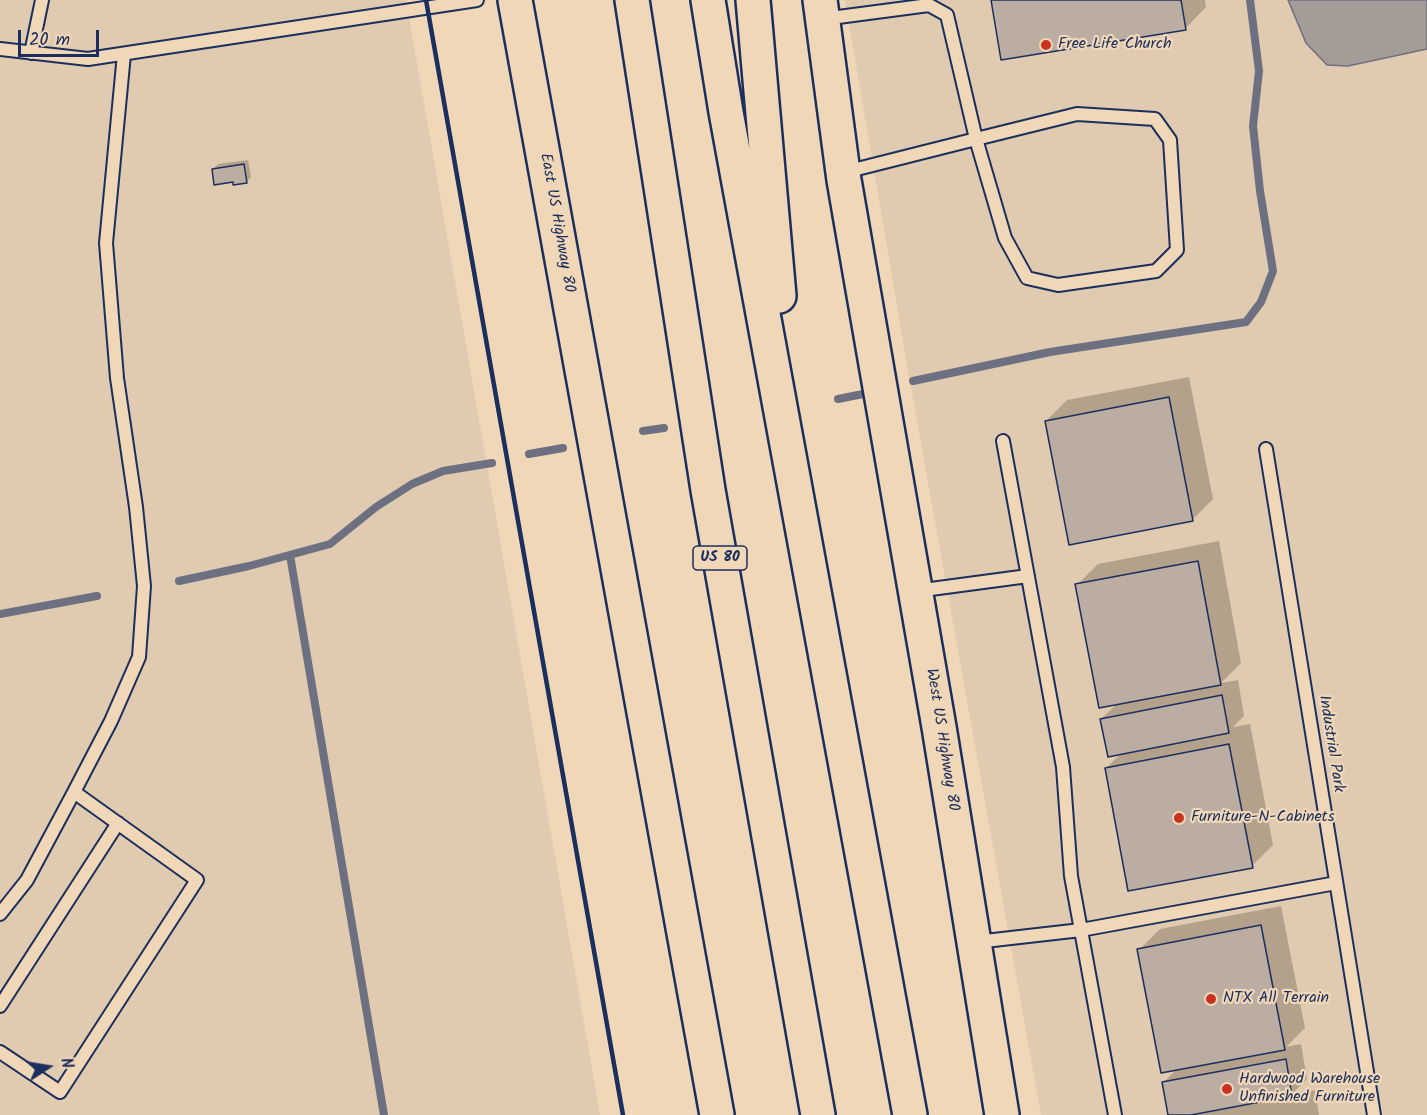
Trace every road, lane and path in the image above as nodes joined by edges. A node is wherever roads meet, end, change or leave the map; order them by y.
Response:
1 (42, 0) edge
2 (477, 0) edge
3 (515, 0) edge
4 (632, 0) edge
5 (708, 0) edge
6 (753, 0) edge
7 (822, 9) edge
8 (0, 49) edge
9 (31, 53) junction
10 (124, 54) junction
11 (976, 139) junction
12 (844, 172) junction
13 (1003, 441) dead end
14 (1266, 449) dead end
15 (797, 495) junction
16 (1028, 576) junction
17 (916, 591) junction
18 (74, 792) junction
19 (118, 823) junction
20 (1336, 883) junction
21 (0, 914) edge
22 (1081, 930) junction
23 (974, 942) junction
24 (0, 1006) edge
25 (0, 1052) edge
26 (717, 1115) edge
27 (818, 1115) edge
28 (910, 1115) edge
29 (1002, 1115) edge
30 (1115, 1115) edge
31 (1374, 1115) edge

1 - 9 lane
2 - 10 lane
3 - 26 main road, East US Highway 80
4 - 27 main road, US 80
5 - 15 main road
6 - 15 main road
7 - 11 lane
7 - 12 main road
8 - 9 lane
9 - 10 lane
10 - 18 lane
11 - 11 lane
11 - 12 lane
12 - 17 main road, West US Highway 80
13 - 16 lane
14 - 20 lane, Industrial Park
15 - 28 main road
16 - 17 lane
16 - 22 lane
17 - 23 main road, West US Highway 80
18 - 19 lane
18 - 21 lane
19 - 24 lane
19 - 25 lane
20 - 22 lane
20 - 31 lane, Industrial Park
22 - 23 lane
22 - 30 lane
23 - 29 main road, West US Highway 80

